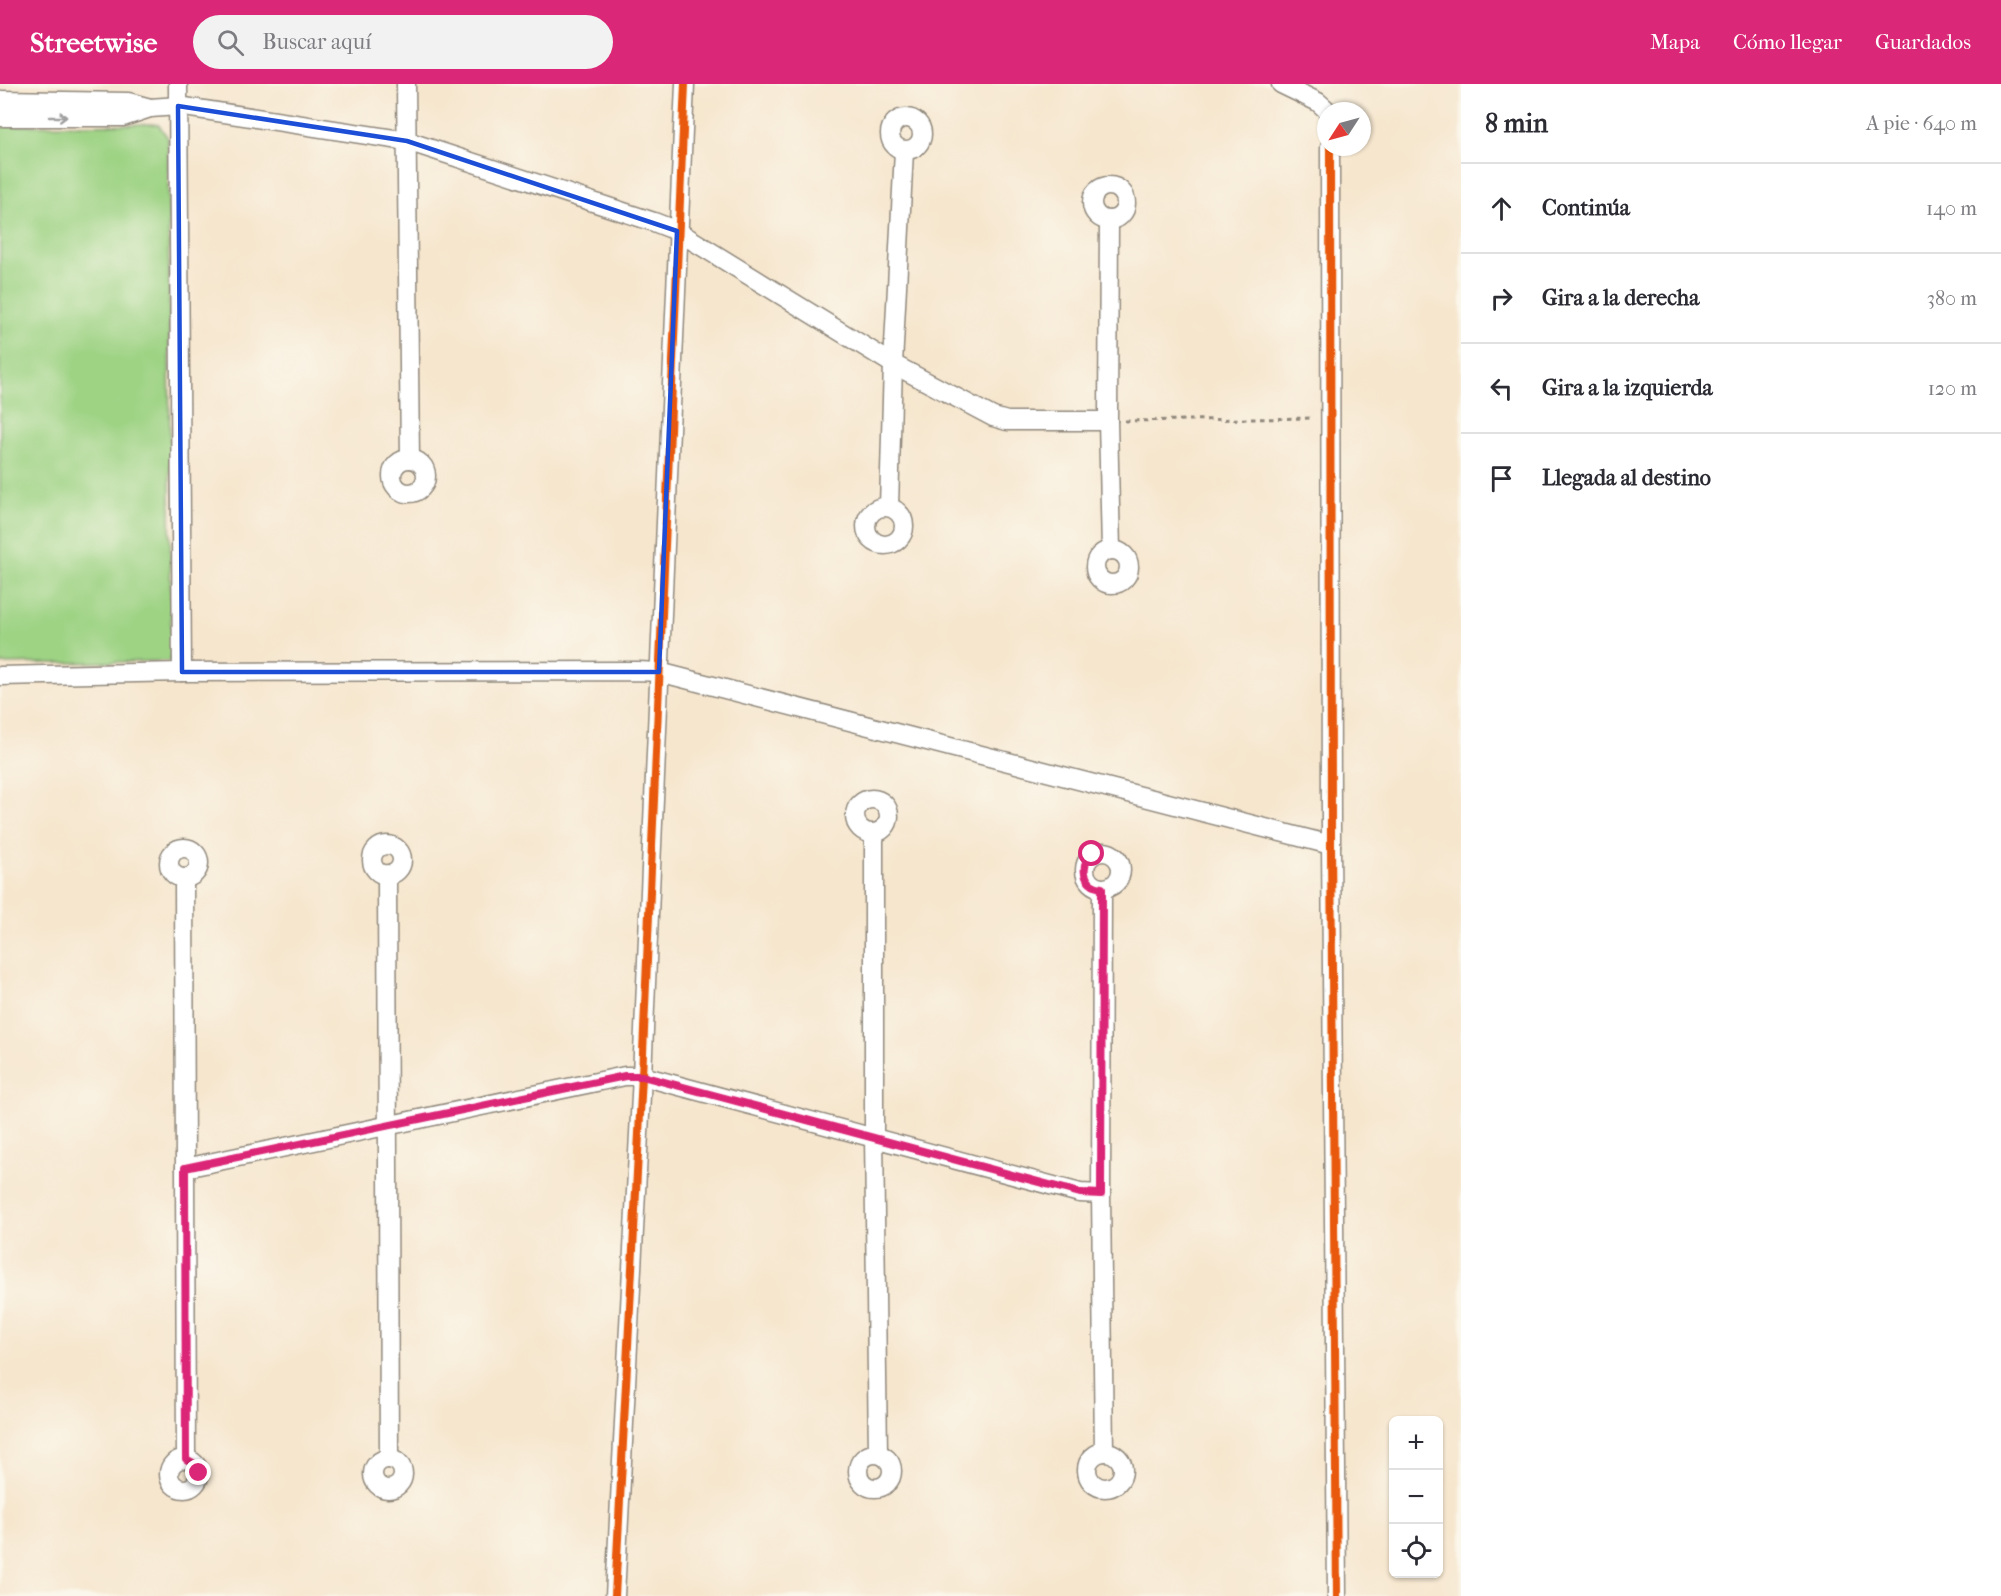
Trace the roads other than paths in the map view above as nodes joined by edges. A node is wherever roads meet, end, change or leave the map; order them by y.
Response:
1 (178, 84) edge
2 (406, 84) edge
3 (685, 84) edge
4 (1281, 84) edge
5 (0, 100) edge
6 (1318, 102) edge
7 (178, 106) junction
8 (150, 108) junction
9 (0, 117) edge
10 (407, 141) junction
11 (904, 151) dead end
12 (1330, 156) edge
13 (1109, 220) dead end
14 (677, 231) junction
15 (893, 364) junction
16 (1108, 422) junction
17 (410, 459) dead end
18 (889, 507) dead end
19 (1112, 550) dead end
20 (182, 672) junction
21 (659, 672) junction
22 (0, 676) edge
23 (874, 833) dead end
24 (1331, 845) junction
25 (387, 874) dead end
26 (184, 878) dead end
27 (1102, 888) dead end
28 (642, 1076) junction
29 (389, 1124) junction
30 (874, 1136) junction
31 (185, 1168) junction
32 (1101, 1194) junction
33 (1104, 1452) dead end
34 (878, 1454) dead end
35 (186, 1459) dead end
36 (389, 1459) dead end
37 (615, 1596) edge
38 (1337, 1596) edge

1 - 7 street
2 - 10 street
3 - 14 street
4 - 6 street
5 - 8 street
7 - 8 street
7 - 10 street
7 - 20 street
9 -> 8 street
10 - 14 street
10 - 17 street
11 - 15 street
12 - 24 street
13 - 16 street
14 - 15 street
14 - 21 street
15 - 16 street
15 - 18 street
16 - 19 street
20 - 21 street
20 - 22 street
21 - 24 street
21 - 28 street
23 - 30 street
24 - 38 street
25 - 29 street
26 - 31 street
27 - 32 street
28 - 29 street
28 - 30 street
28 - 37 street
29 - 31 street
29 - 36 street
30 - 32 street
30 - 34 street
31 - 35 street
32 - 33 street

